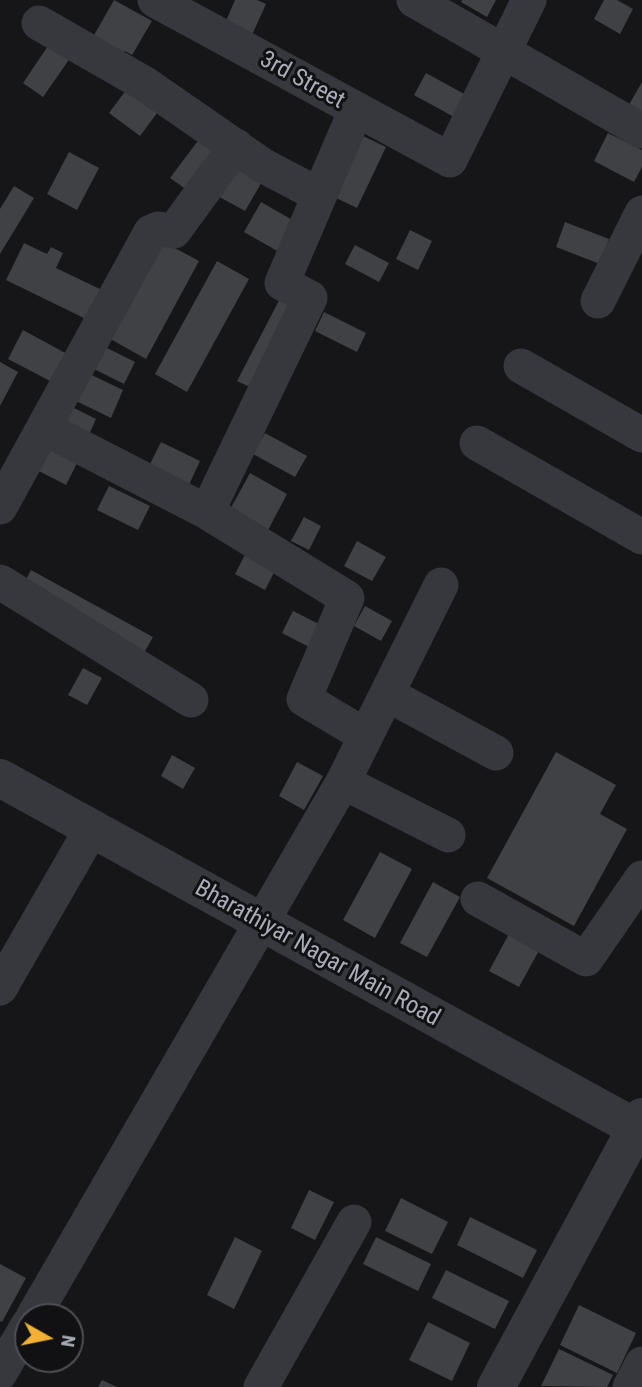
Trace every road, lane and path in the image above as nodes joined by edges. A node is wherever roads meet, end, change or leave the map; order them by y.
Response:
1 (155, 0) edge
2 (414, 0) edge
3 (529, 0) edge
4 (38, 23) dead end
5 (502, 52) junction
6 (356, 110) junction
7 (642, 131) edge
8 (236, 146) junction
9 (319, 195) junction
10 (642, 214) edge
11 (598, 301) dead end
12 (521, 366) dead end
13 (44, 428) junction
14 (642, 435) edge
15 (477, 443) dead end
16 (13, 453) edge
17 (0, 507) edge
18 (207, 512) junction
19 (642, 537) edge
20 (0, 582) edge
21 (441, 585) dead end
22 (387, 694) junction
23 (191, 700) dead end
24 (366, 736) junction
25 (496, 753) dead end
26 (0, 778) edge
27 (343, 782) junction
28 (90, 830) junction
29 (448, 835) dead end
30 (642, 878) edge
31 (478, 899) dead end
32 (261, 923) junction
33 (0, 988) edge
34 (639, 1123) edge
35 (354, 1222) dead end
36 (41, 1303) edge
37 (14, 1349) edge
38 (642, 1364) edge
39 (0, 1373) edge
40 (261, 1387) edge
41 (496, 1387) edge
42 (630, 1387) edge

1 - 6 street, 3rd Street
2 - 5 street
3 - 5 street
4 - 8 street
5 - 6 street, 3rd Street
5 - 7 street
6 - 9 street
8 - 9 street
8 - 13 street
9 - 18 street
10 - 11 street
12 - 14 street
13 - 16 street
13 - 18 street
15 - 19 street
16 - 17 street
18 - 24 street
20 - 23 street
21 - 22 street
22 - 24 street
22 - 25 street
24 - 27 street
26 - 28 street, Bharathiyar Nagar Main Road
27 - 29 street
27 - 32 street
28 - 32 street, Bharathiyar Nagar Main Road
28 - 33 street
30 - 31 street
32 - 34 street, Bharathiyar Nagar Main Road
32 - 36 street
34 - 41 street
35 - 40 street
37 - 39 street
38 - 42 street

